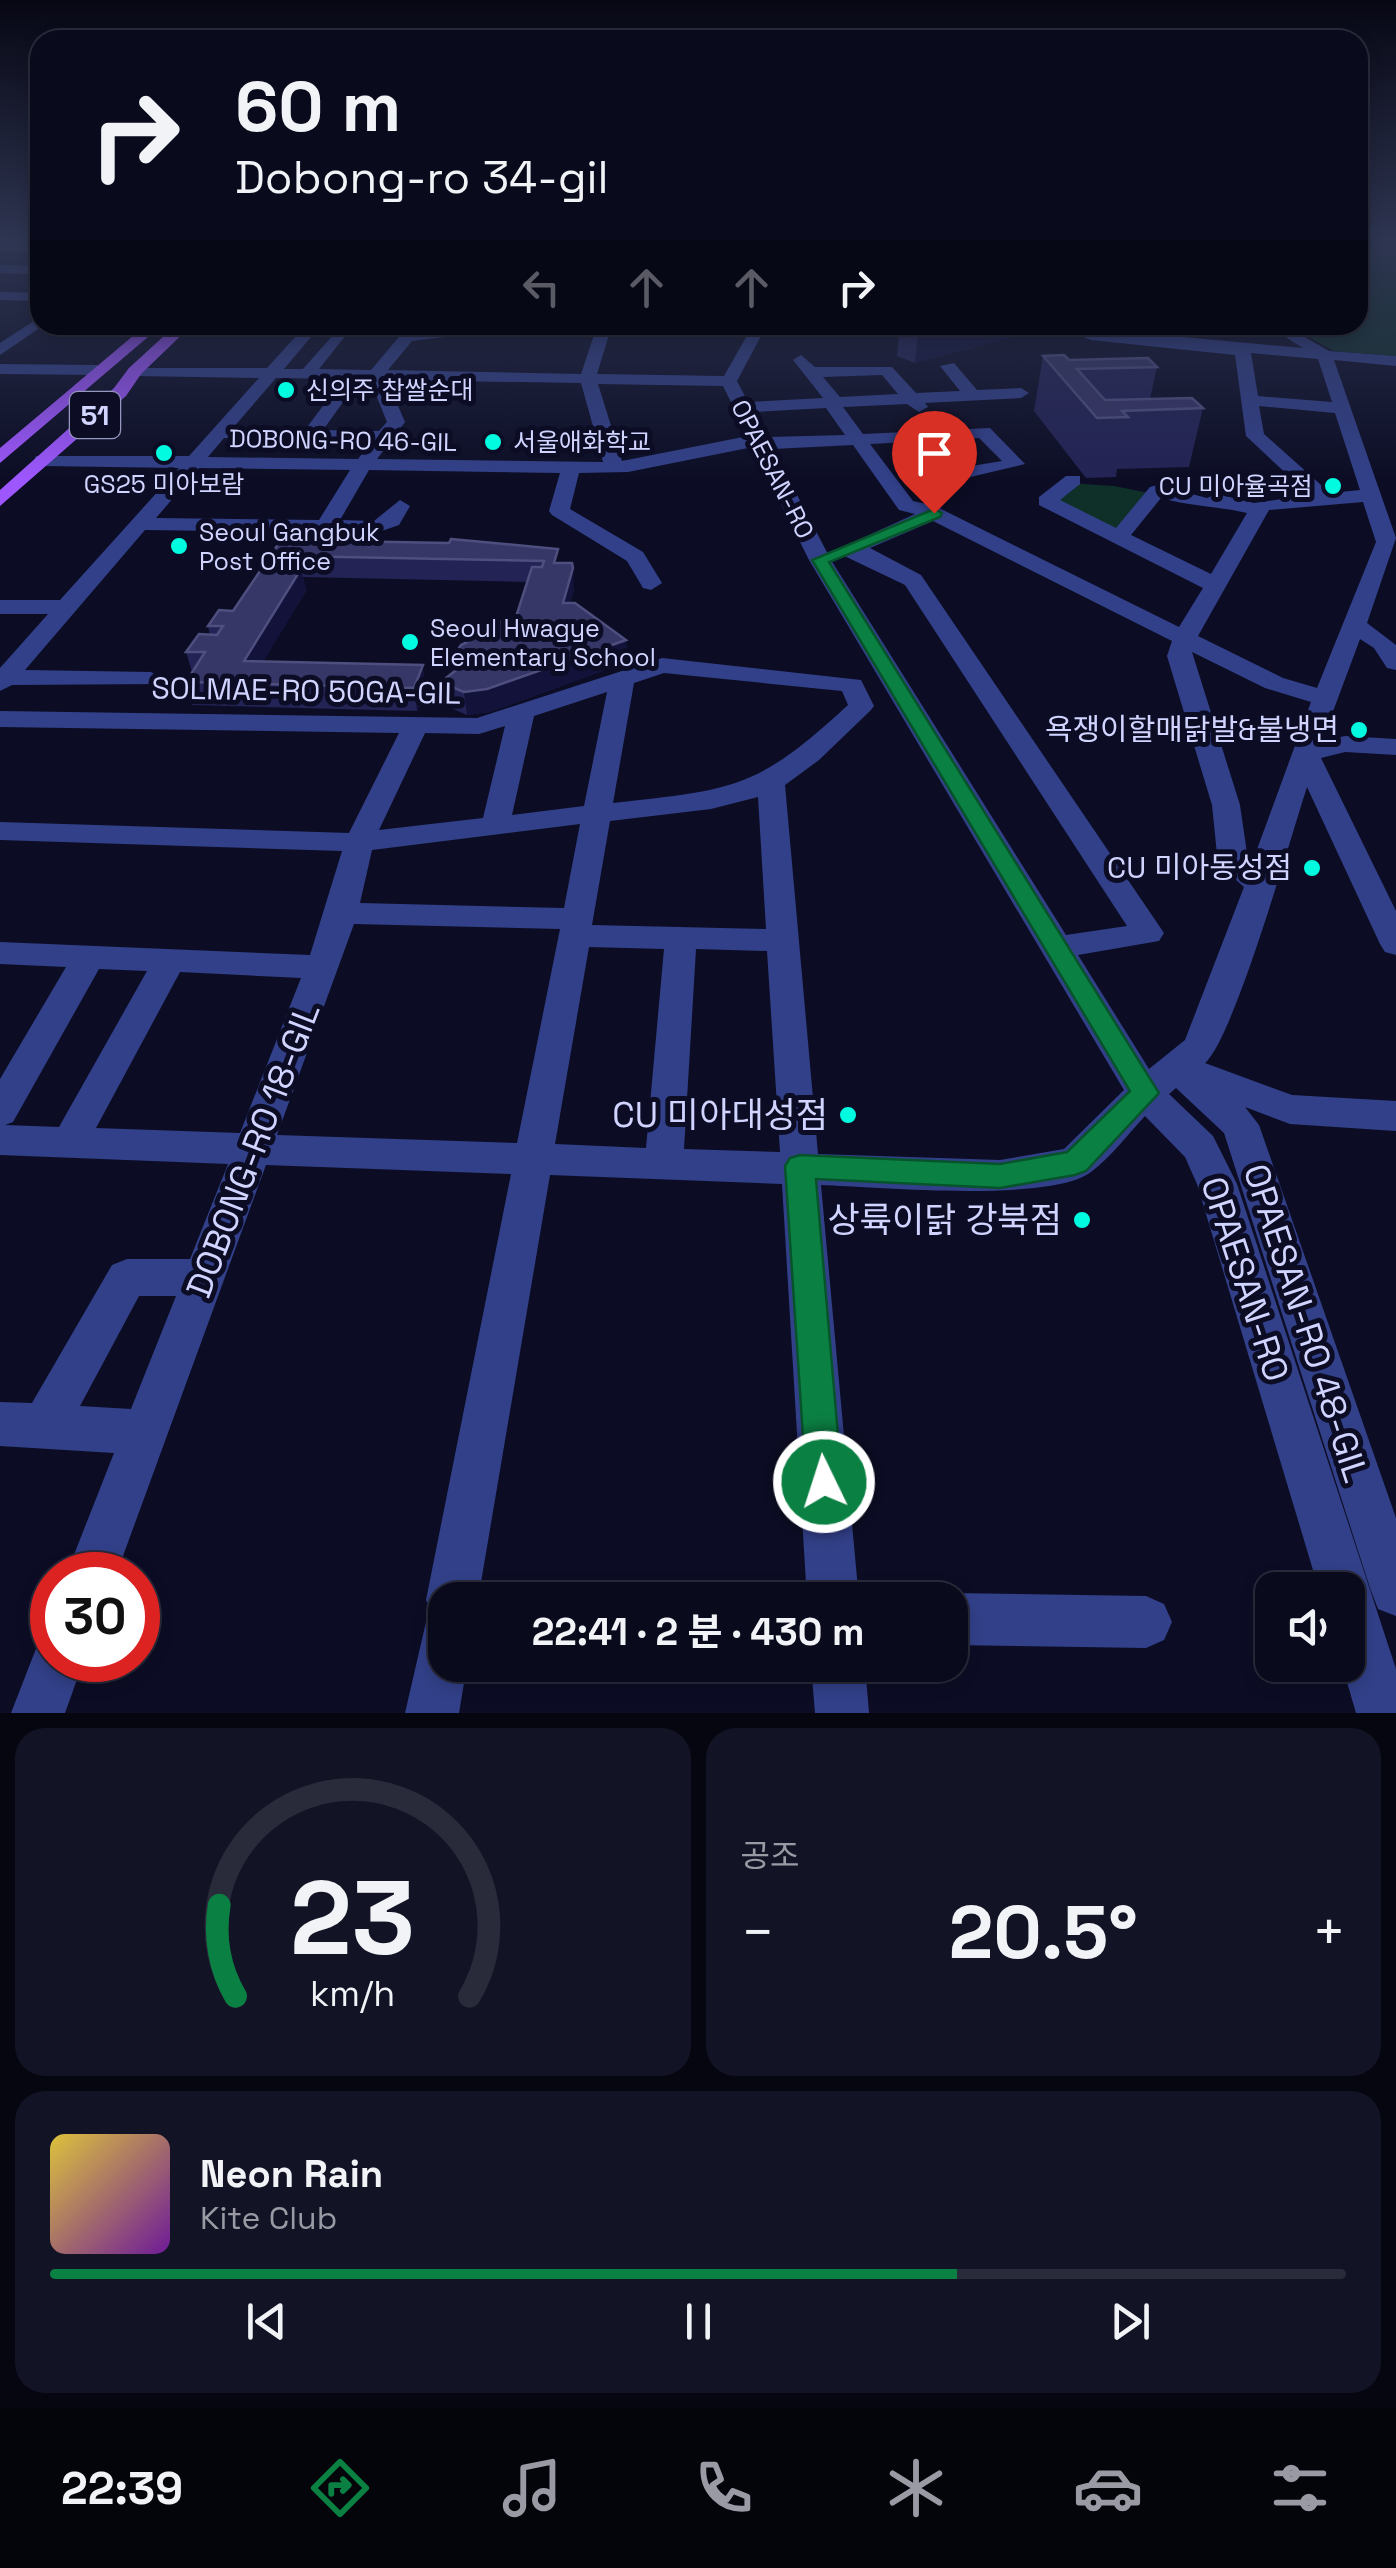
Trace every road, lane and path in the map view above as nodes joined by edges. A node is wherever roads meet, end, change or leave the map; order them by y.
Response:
1 (30, 326) edge
2 (30, 329) edge
3 (0, 330) edge
4 (142, 335) edge
5 (175, 335) edge
6 (305, 335) edge
7 (338, 335) edge
8 (409, 335) edge
9 (601, 335) edge
10 (768, 335) edge
11 (1091, 335) edge
12 (1132, 335) edge
13 (1212, 335) edge
14 (1291, 335) edge
15 (745, 337) edge
16 (1139, 340) junction
17 (514, 344) dead end
18 (458, 348) dead end
19 (1235, 348) junction
20 (0, 350) edge
21 (1324, 354) junction
22 (1396, 361) edge
23 (948, 366) dead end
24 (382, 367) junction
25 (0, 369) edge
26 (97, 370) junction
27 (135, 371) junction
28 (272, 373) junction
29 (308, 373) junction
30 (997, 373) dead end
31 (356, 374) junction
32 (470, 376) junction
33 (588, 378) junction
34 (729, 381) junction
35 (517, 382) junction
36 (972, 395) junction
37 (908, 398) junction
38 (1250, 400) junction
39 (456, 402) dead end
40 (834, 402) junction
41 (742, 407) junction
42 (1342, 408) junction
43 (220, 433) junction
44 (939, 434) junction
45 (310, 435) junction
46 (384, 437) junction
47 (856, 440) junction
48 (758, 442) junction
49 (0, 457) edge
50 (43, 460) junction
51 (196, 462) junction
52 (363, 465) junction
53 (614, 467) junction
54 (571, 468) junction
55 (966, 472) junction
56 (1236, 479) dead end
57 (1073, 480) dead end
58 (980, 489) dead end
59 (1370, 495) junction
60 (1324, 498) junction
61 (0, 500) edge
62 (400, 506) dead end
63 (1260, 508) junction
64 (934, 513) junction
65 (142, 524) junction
66 (326, 526) junction
67 (1390, 534) edge
68 (1118, 537) junction
69 (854, 548) junction
70 (820, 560) junction
71 (1372, 579) junction
72 (652, 582) dead end
73 (1215, 585) junction
74 (1396, 588) edge
75 (0, 607) edge
76 (67, 607) junction
77 (1354, 625) junction
78 (1185, 637) junction
79 (1396, 663) edge
80 (622, 678) junction
81 (151, 679) dead end
82 (3, 680) edge
83 (1325, 698) junction
84 (522, 711) junction
85 (0, 719) edge
86 (415, 726) junction
87 (1396, 747) edge
88 (1305, 752) junction
89 (771, 784) junction
90 (595, 814) junction
91 (495, 828) junction
92 (3, 834) edge
93 (359, 842) junction
94 (1260, 884) junction
95 (1386, 900) edge
96 (342, 913) junction
97 (575, 927) junction
98 (681, 938) junction
99 (783, 940) junction
100 (1396, 944) edge
101 (1055, 948) junction
102 (0, 953) edge
103 (88, 958) junction
104 (169, 961) junction
105 (322, 966) junction
106 (1161, 1080) junction
107 (0, 1112) edge
108 (1396, 1116) edge
109 (0, 1140) edge
110 (69, 1143) junction
111 (253, 1151) junction
112 (532, 1161) junction
113 (664, 1164) junction
114 (800, 1166) junction
115 (205, 1277) junction
116 (22, 1426) edge
117 (145, 1432) junction
118 (100, 1552) edge
119 (1338, 1572) edge
120 (455, 1582) edge
121 (832, 1582) edge
122 (1396, 1590) edge
123 (968, 1619) edge
124 (1146, 1622) dead end
125 (1365, 1655) edge
126 (50, 1682) edge
127 (438, 1682) edge
128 (839, 1682) edge
129 (38, 1713) edge
130 (432, 1713) edge
131 (842, 1713) edge
132 (1383, 1713) edge

1 - 3 street
2 - 20 street
4 - 26 main road, 51
5 - 27 main road, 51
6 - 28 street
7 - 29 street
8 - 24 street
9 - 33 street
10 - 15 street
11 - 16 street
12 - 16 street
13 - 19 street
14 - 21 street
15 - 34 street, OPAESAN-RO
16 - 19 street
17 - 18 street
19 - 21 street
19 - 38 street
21 - 22 street
21 - 42 street
23 - 36 street
24 - 31 street
24 - 32 street
24 - 35 street
24 - 46 street
25 - 26 street
26 - 49 main road, 51
27 - 28 street
27 - 50 main road, 51
28 - 29 street
28 - 43 street
29 - 31 street
30 - 36 street
31 - 45 street
32 - 35 street
32 - 39 street
33 - 34 street
33 - 35 street
33 - 53 street
34 - 41 street, OPAESAN-RO
36 - 37 street
37 - 40 street
37 - 40 street
37 - 44 street
38 - 42 street
38 - 60 street
40 - 41 street
40 - 47 street
41 - 48 street, OPAESAN-RO
42 - 59 street
43 - 45 street
43 - 51 street
44 - 47 street, DOBONG-RO 46-GIL
44 - 55 street
44 - 55 street, DOBONG-RO 46-GIL
45 - 46 street
46 - 52 street
47 - 48 street, DOBONG-RO 46-GIL
47 - 64 street
48 - 53 street, DOBONG-RO 46-GIL
48 - 70 street, OPAESAN-RO
50 - 51 street, DOBONG-RO 46-GIL
50 - 61 main road, 51
51 - 52 street, DOBONG-RO 46-GIL
51 - 65 street
52 - 54 street, DOBONG-RO 46-GIL
52 - 66 street
53 - 54 street, DOBONG-RO 46-GIL
54 - 72 street
55 - 58 street
56 - 63 street
57 - 68 street
59 - 60 street
59 - 67 street
60 - 63 street
62 - 66 street
63 - 68 street
63 - 73 street
64 - 69 street, OPAESAN-RO
64 - 78 street
65 - 66 street
65 - 76 street
67 - 71 street
68 - 73 street
69 - 70 street, OPAESAN-RO
69 - 101 street, OPAESAN-RO
70 - 101 street, OPAESAN-RO
71 - 74 street
71 - 77 street
73 - 78 street
75 - 76 street
76 - 82 street
77 - 79 street
77 - 83 street
78 - 83 street
78 - 94 street
80 - 84 street, SOLMAE-RO 50GA-GIL
80 - 89 street, SOLMAE-RO 50GA-GIL
80 - 90 street
81 - 82 street
83 - 88 street
84 - 86 street, SOLMAE-RO 50GA-GIL
84 - 91 street
85 - 86 street, SOLMAE-RO 50GA-GIL
86 - 93 street, DOBONG-RO 18-GIL
87 - 88 street
88 - 94 street
88 - 95 street
89 - 90 street
89 - 99 street
90 - 91 street
90 - 97 street
91 - 93 street
92 - 93 street
93 - 96 street, DOBONG-RO 18-GIL
94 - 106 street
95 - 100 street
96 - 97 street
96 - 105 street, DOBONG-RO 18-GIL
97 - 98 street
97 - 112 street
98 - 99 street
98 - 113 street
99 - 114 street
101 - 106 street, OPAESAN-RO
102 - 103 street
103 - 104 street
103 - 107 street
104 - 105 street
104 - 110 street
105 - 111 street, DOBONG-RO 18-GIL
106 - 108 street
106 - 114 street
106 - 119 street, OPAESAN-RO
106 - 122 street, OPAESAN-RO 48-GIL
109 - 110 street
110 - 111 street
111 - 112 street
111 - 115 street, DOBONG-RO 18-GIL
112 - 113 street
112 - 120 street
113 - 114 street
114 - 121 street
115 - 116 street
115 - 117 street, DOBONG-RO 18-GIL
116 - 117 street
117 - 118 street, DOBONG-RO 18-GIL
123 - 124 street
125 - 132 street
126 - 129 street
127 - 130 street
128 - 131 street

